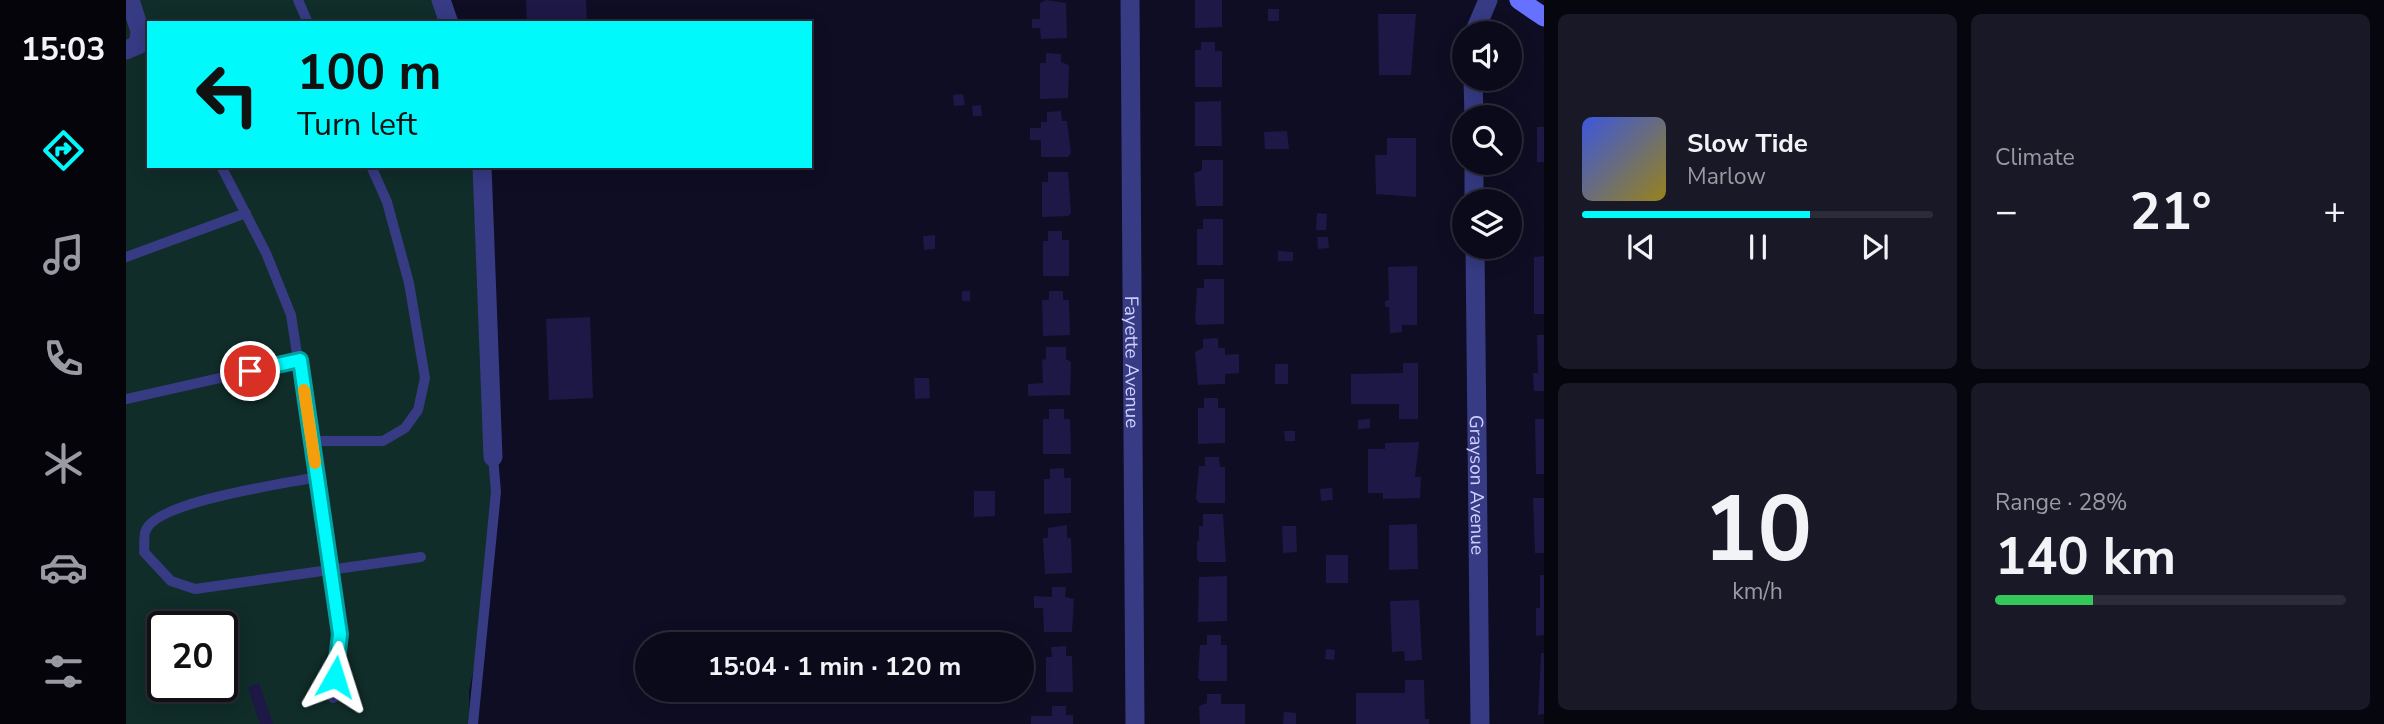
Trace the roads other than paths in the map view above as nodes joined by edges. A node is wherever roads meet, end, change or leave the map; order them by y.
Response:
1 (130, 0) edge
2 (298, 0) edge
3 (440, 0) edge
4 (1130, 0) edge
5 (1488, 0) edge
6 (1519, 0) edge
7 (1544, 18) edge
8 (307, 21) edge
9 (448, 21) edge
10 (1479, 21) edge
11 (144, 37) edge
12 (126, 50) edge
13 (222, 168) edge
14 (372, 168) edge
15 (482, 168) edge
16 (246, 213) junction
17 (126, 257) edge
18 (1475, 259) edge
19 (300, 360) junction
20 (126, 399) edge
21 (312, 441) junction
22 (493, 457) joint
23 (317, 477) junction
24 (421, 557) dead end
25 (331, 571) junction
26 (333, 698) dead end
27 (473, 724) edge
28 (1135, 724) edge
29 (1480, 724) edge

1 - 11 street
2 - 8 lane
3 - 9 street
4 - 28 street, Fayette Avenue
5 - 10 street
6 - 7 main road
11 - 12 street
13 - 16 lane
14 - 21 lane
15 - 22 street
16 - 17 lane
16 - 19 lane
18 - 29 street, Grayson Avenue
19 - 20 lane
19 - 21 lane
21 - 23 lane
22 - 27 lane
23 - 25 lane
23 - 25 lane
24 - 25 lane
25 - 26 lane

